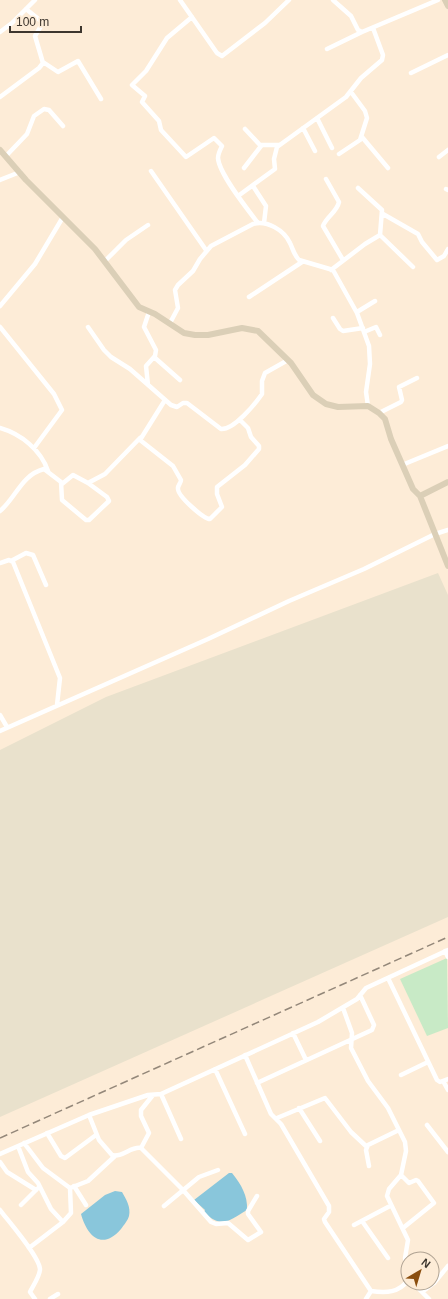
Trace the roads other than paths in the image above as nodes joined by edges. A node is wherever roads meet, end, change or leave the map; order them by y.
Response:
1 (35, 0) edge
2 (180, 0) edge
3 (280, 0) edge
4 (289, 0) edge
5 (333, 0) edge
6 (438, 0) edge
7 (446, 0) edge
8 (284, 5) junction
9 (448, 6) edge
10 (26, 9) junction
11 (192, 16) junction
12 (373, 28) junction
13 (0, 32) edge
14 (362, 32) junction
15 (327, 49) dead end
16 (448, 55) edge
17 (43, 62) junction
18 (411, 73) dead end
19 (350, 92) junction
20 (0, 97) edge
21 (101, 98) dead end
22 (317, 118) junction
23 (63, 126) dead end
24 (303, 128) junction
25 (245, 129) dead end
26 (362, 137) junction
27 (279, 145) junction
28 (262, 146) junction
29 (332, 148) dead end
30 (0, 150) edge
31 (448, 150) edge
32 (315, 151) dead end
33 (339, 154) dead end
34 (6, 156) junction
35 (439, 157) dead end
36 (244, 168) dead end
37 (388, 168) dead end
38 (151, 171) dead end
39 (20, 172) junction
40 (326, 179) dead end
41 (0, 180) edge
42 (253, 186) junction
43 (358, 188) dead end
44 (238, 196) junction
45 (383, 214) junction
46 (63, 216) junction
47 (261, 223) junction
48 (148, 225) dead end
49 (380, 235) junction
50 (448, 249) edge
51 (206, 250) junction
52 (344, 260) junction
53 (105, 261) junction
54 (302, 262) junction
55 (413, 267) dead end
56 (331, 270) junction
57 (249, 297) dead end
58 (375, 301) dead end
59 (0, 306) edge
60 (149, 312) junction
61 (357, 312) junction
62 (333, 318) dead end
63 (170, 323) junction
64 (0, 327) edge
65 (88, 327) dead end
66 (364, 330) junction
67 (380, 335) dead end
68 (154, 357) junction
69 (288, 360) junction
70 (417, 378) dead end
71 (180, 380) dead end
72 (148, 385) junction
73 (165, 400) junction
74 (368, 406) junction
75 (379, 413) junction
76 (240, 420) junction
77 (0, 428) edge
78 (140, 438) junction
79 (448, 446) edge
80 (34, 448) junction
81 (402, 466) junction
82 (48, 471) junction
83 (448, 482) edge
84 (88, 483) junction
85 (62, 484) junction
86 (420, 496) junction
87 (0, 511) edge
88 (448, 530) edge
89 (435, 534) junction
90 (11, 561) junction
91 (0, 563) edge
92 (448, 566) edge
93 (46, 585) dead end
94 (57, 705) junction
95 (0, 715) edge
96 (7, 728) junction
97 (0, 731) edge
98 (447, 951) edge
99 (448, 957) edge
100 (388, 978) junction
101 (360, 995) junction
102 (343, 1008) junction
103 (293, 1034) junction
104 (351, 1040) junction
105 (245, 1055) junction
106 (306, 1060) junction
107 (428, 1062) junction
108 (215, 1069) junction
109 (401, 1075) dead end
110 (446, 1080) edge
111 (257, 1083) junction
112 (448, 1090) edge
113 (162, 1094) junction
114 (153, 1095) junction
115 (299, 1108) junction
116 (89, 1115) junction
117 (276, 1118) junction
118 (427, 1126) dead end
119 (399, 1130) junction
120 (47, 1134) junction
121 (245, 1134) dead end
122 (96, 1135) junction
123 (181, 1139) dead end
124 (320, 1141) dead end
125 (24, 1143) junction
126 (18, 1146) junction
127 (367, 1147) junction
128 (141, 1148) junction
129 (448, 1152) edge
130 (0, 1154) edge
131 (115, 1156) junction
132 (0, 1164) edge
133 (369, 1166) dead end
134 (218, 1170) dead end
135 (401, 1175) junction
136 (72, 1187) junction
137 (38, 1188) junction
138 (183, 1190) junction
139 (257, 1196) dead end
140 (21, 1205) dead end
141 (86, 1205) dead end
142 (164, 1206) dead end
143 (390, 1206) junction
144 (0, 1210) edge
145 (362, 1221) junction
146 (63, 1222) junction
147 (354, 1225) dead end
148 (403, 1228) junction
149 (29, 1248) junction
150 (406, 1251) edge
151 (388, 1258) dead end
152 (448, 1266) edge
153 (400, 1288) edge
154 (371, 1291) junction
155 (422, 1292) joint
156 (58, 1294) dead end
157 (35, 1299) edge
158 (50, 1299) edge
159 (366, 1299) edge
160 (429, 1299) edge

1 - 10 street
2 - 11 street
3 - 8 street
4 - 8 street
5 - 14 street
6 - 12 street
7 - 9 street
8 - 11 street
10 - 13 street
10 - 17 street
11 - 44 street
12 - 14 street
12 - 19 street
14 - 15 street
16 - 18 street
17 - 20 street
17 - 21 street
19 - 22 street
19 - 26 street
22 - 24 street
22 - 29 street
23 - 34 street
24 - 27 street
24 - 32 street
25 - 28 street
26 - 33 street
26 - 37 street
27 - 28 street
27 - 42 street
28 - 36 street
30 - 34 street
31 - 35 street
34 - 39 street
38 - 51 street
39 - 41 street
39 - 46 street
40 - 52 street
42 - 44 street
42 - 47 street
43 - 45 street
44 - 47 street
45 - 49 street
45 - 50 street
46 - 53 street
46 - 59 street
47 - 51 street
47 - 54 street
48 - 53 street
49 - 52 street
49 - 55 street
51 - 63 street
52 - 56 street
53 - 60 street
54 - 56 street
54 - 57 street
56 - 61 street
58 - 61 street
60 - 63 street
60 - 68 street
61 - 66 street
62 - 66 street
63 - 69 street
64 - 80 street
65 - 72 street
66 - 67 street
66 - 74 street
68 - 71 street
68 - 72 street
69 - 74 street
69 - 76 street
70 - 75 street
72 - 73 street
73 - 76 street
73 - 78 street
74 - 75 street
75 - 81 street
76 - 78 street
77 - 80 street
78 - 84 street
79 - 81 street
80 - 82 street
81 - 86 street
82 - 85 street
82 - 87 street
83 - 86 street
84 - 85 street
84 - 85 street
86 - 89 street
88 - 89 street
89 - 92 street
89 - 94 street
90 - 91 street
90 - 93 street
90 - 94 street
94 - 96 street
95 - 96 street
96 - 97 street
98 - 99 street
98 - 100 street
100 - 101 street
100 - 107 street
101 - 102 street
101 - 104 street
102 - 103 street
102 - 104 street
103 - 105 street
103 - 106 street
104 - 106 street
104 - 119 street
105 - 108 street
105 - 111 street
106 - 111 street
107 - 109 street
107 - 110 street
108 - 113 street
108 - 121 street
110 - 112 street
111 - 117 street
113 - 114 street
113 - 123 street
114 - 116 street
114 - 128 street
115 - 117 street
115 - 124 street
115 - 127 street
116 - 120 street
116 - 122 street
117 - 154 street
118 - 129 street
119 - 127 street
119 - 135 street
120 - 122 street
120 - 125 street
122 - 131 street
125 - 126 street
125 - 136 street
126 - 130 street
126 - 137 street
127 - 133 street
128 - 131 street
128 - 138 street
131 - 136 street
132 - 137 street
134 - 138 street
135 - 143 street
135 - 148 street
136 - 141 street
136 - 146 street
137 - 140 street
137 - 146 street
138 - 139 street
138 - 142 street
143 - 145 street
143 - 148 street
144 - 149 street
145 - 147 street
145 - 151 street
146 - 149 street
148 - 150 street
149 - 157 street
152 - 155 street
153 - 154 street
154 - 159 street
155 - 160 street
156 - 158 street

